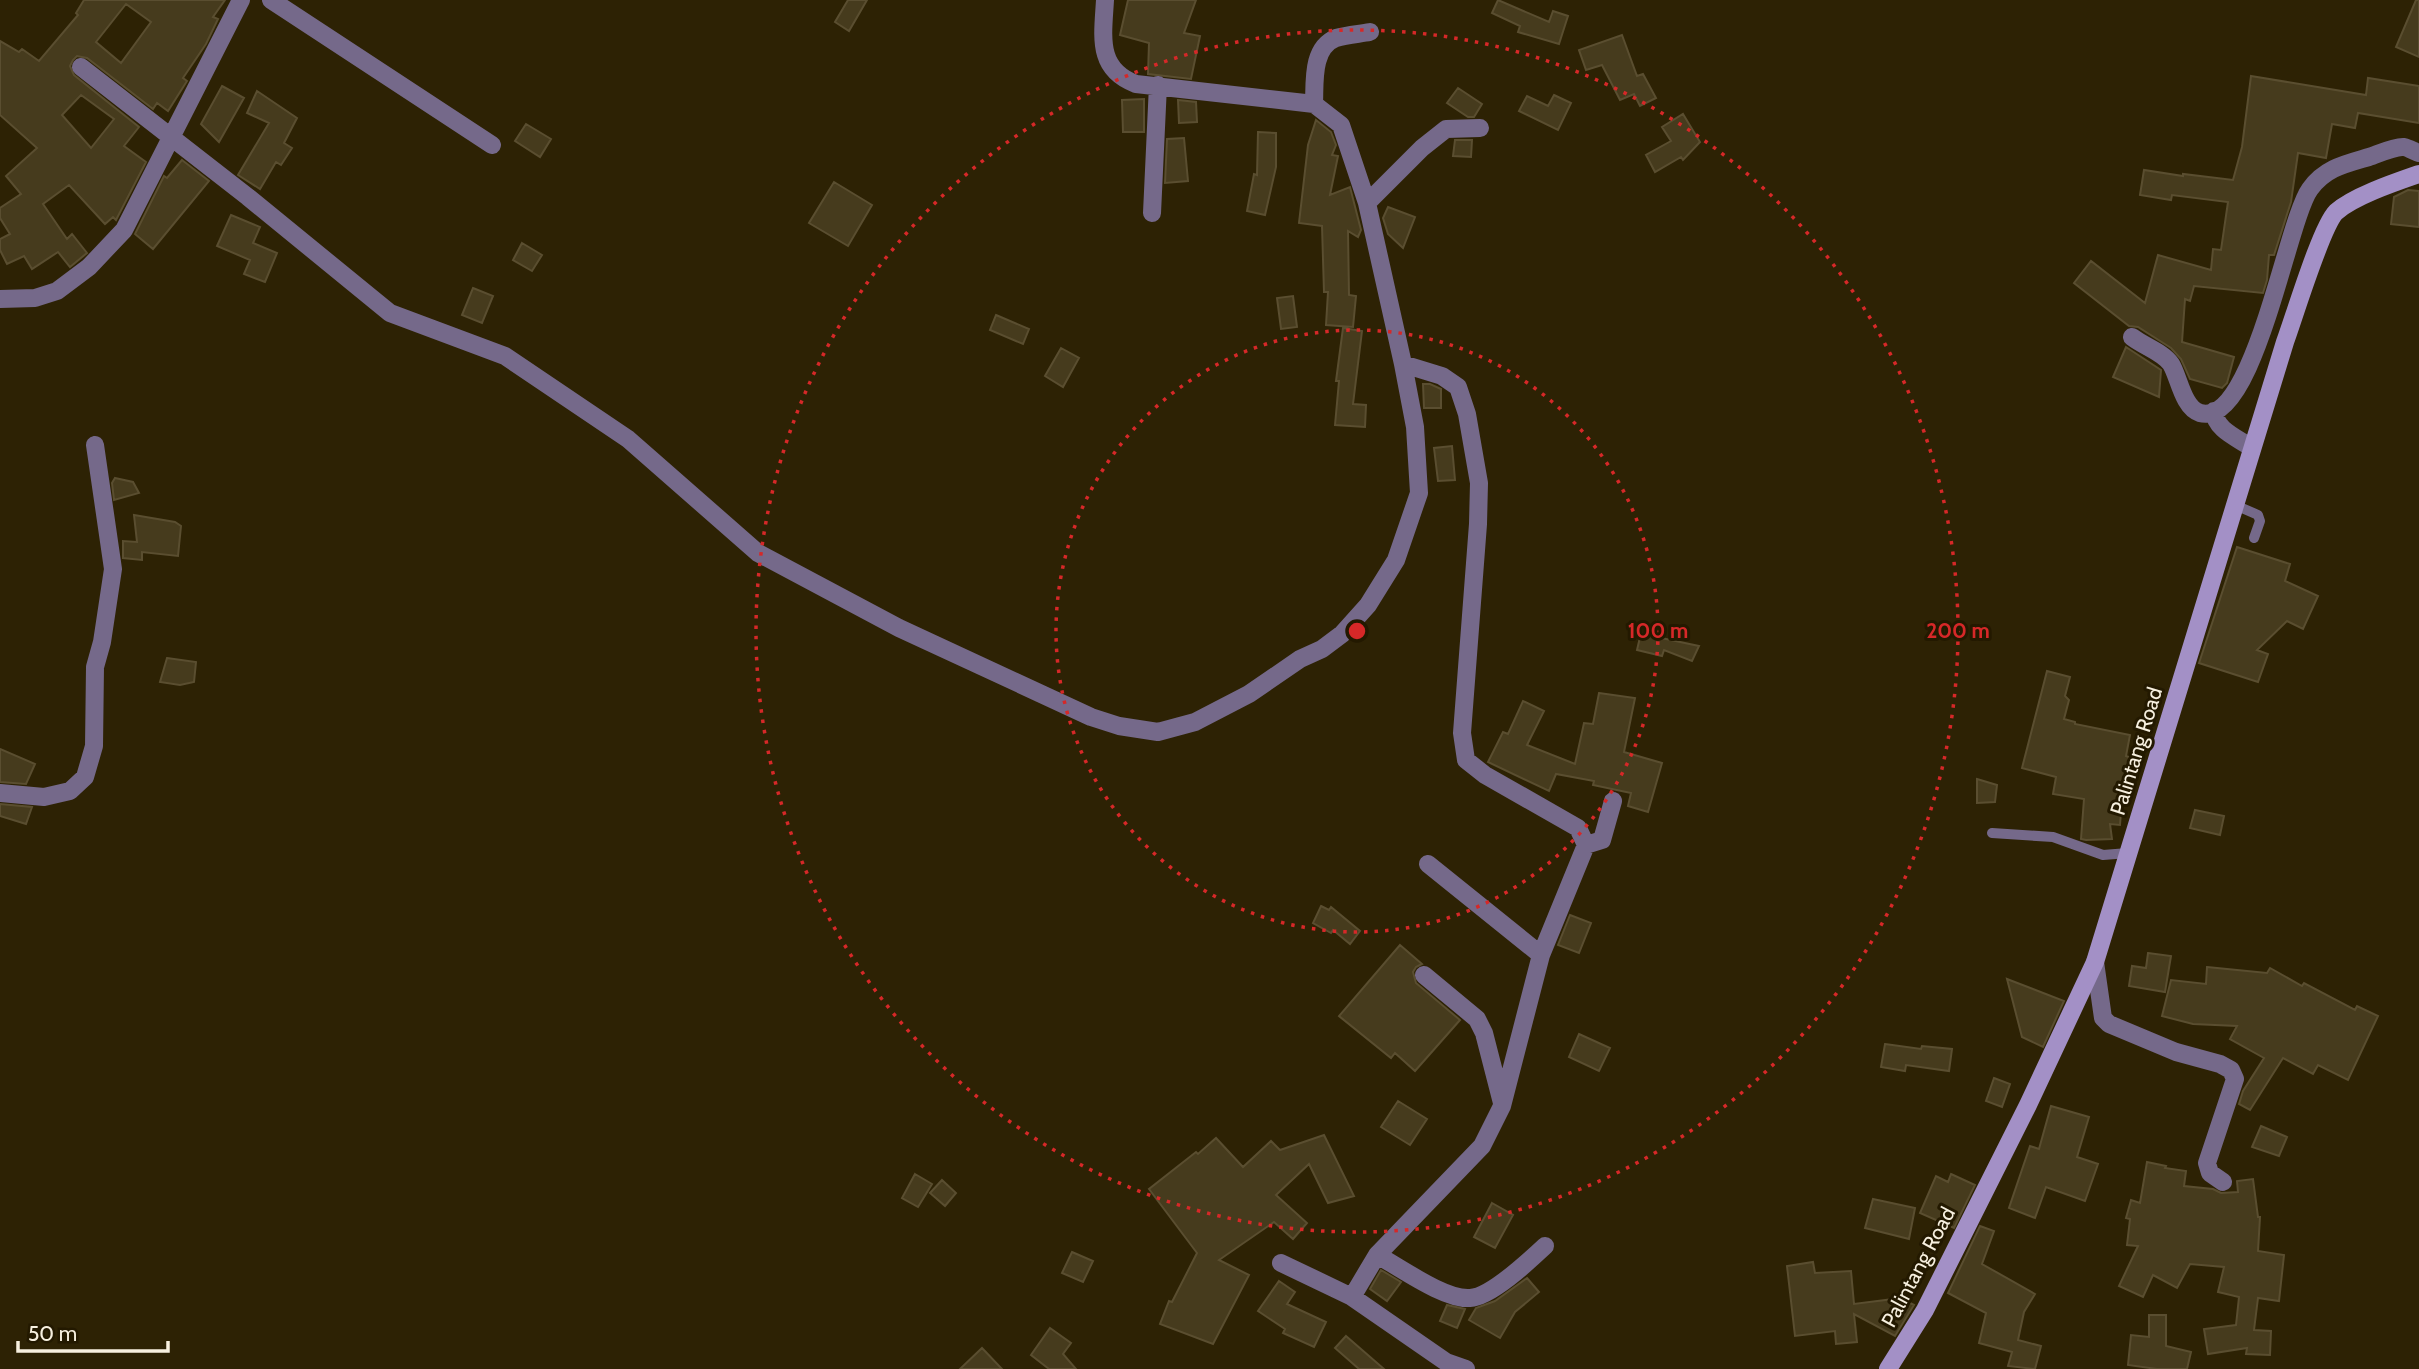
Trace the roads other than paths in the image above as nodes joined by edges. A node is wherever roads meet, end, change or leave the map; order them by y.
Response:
1 (241, 0) edge
2 (271, 0) edge
3 (1105, 0) edge
4 (1370, 32) dead end
5 (81, 67) dead end
6 (1158, 85) junction
7 (1314, 104) junction
8 (1480, 128) dead end
9 (172, 137) junction
10 (492, 145) dead end
11 (2419, 153) edge
12 (2419, 174) edge
13 (1367, 203) junction
14 (1152, 213) dead end
15 (0, 299) edge
16 (2262, 333) junction
17 (2132, 337) dead end
18 (2285, 342) junction
19 (1403, 364) junction
20 (2214, 411) junction
21 (95, 445) dead end
22 (2252, 448) junction
23 (2235, 505) junction
24 (2254, 538) dead end
25 (0, 793) edge
26 (1613, 801) dead end
27 (1992, 833) dead end
28 (1586, 845) junction
29 (2129, 853) junction
30 (1428, 864) dead end
31 (1541, 955) junction
32 (2095, 962) junction
33 (1424, 975) dead end
34 (1502, 1106) junction
35 (2223, 1182) dead end
36 (1545, 1246) dead end
37 (1377, 1255) junction
38 (1281, 1264) dead end
39 (1352, 1297) junction
40 (1889, 1368) edge
41 (1466, 1369) edge

1 - 9 street
2 - 10 street
3 - 6 street
4 - 7 street
5 - 9 street
6 - 7 street
6 - 14 street
7 - 13 street
8 - 13 street
9 - 15 street
9 - 19 street
11 - 16 street
12 - 18 street, Palintang Road
13 - 19 street
16 - 18 street
16 - 20 street
17 - 20 street
18 - 22 street, Palintang Road
19 - 28 street
20 - 22 street
21 - 25 street
22 - 23 street, Palintang Road
23 - 24 lane
23 - 29 street, Palintang Road
26 - 28 street
27 - 29 lane
28 - 31 street
29 - 32 street, Palintang Road
30 - 31 street
31 - 34 street
32 - 35 street
32 - 40 street, Palintang Road
33 - 34 street
34 - 37 street
36 - 37 street
37 - 39 street
38 - 39 street
39 - 41 street

